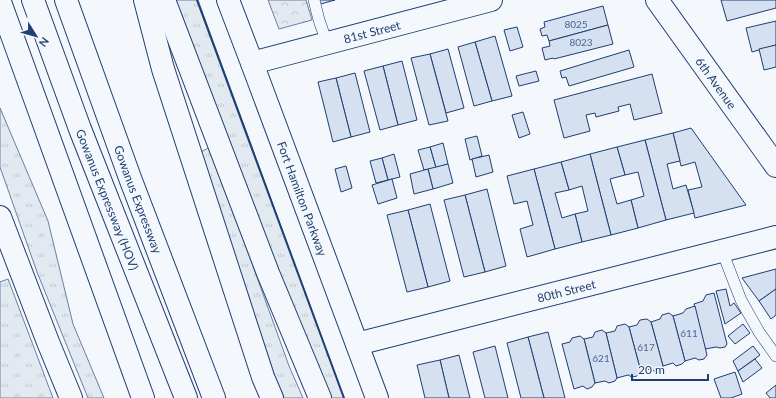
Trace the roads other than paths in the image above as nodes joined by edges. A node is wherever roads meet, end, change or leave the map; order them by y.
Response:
1 (33, 0) edge
2 (66, 0) edge
3 (144, 0) edge
4 (164, 0) edge
5 (228, 0) edge
6 (314, 0) edge
7 (491, 0) edge
8 (657, 0) edge
9 (0, 2) edge
10 (327, 43) junction
11 (252, 63) junction
12 (776, 166) edge
13 (0, 217) edge
14 (776, 237) edge
15 (722, 251) junction
16 (357, 344) junction
17 (776, 356) edge
18 (71, 398) edge
19 (144, 398) edge
20 (186, 398) edge
21 (214, 398) edge
22 (272, 398) edge
23 (320, 398) edge
24 (377, 398) edge

1 - 20 main road, Gowanus Expressway (HOV)
2 - 21 main road, Gowanus Expressway
3 - 22 main road
4 - 23 main road
5 - 11 main road, Fort Hamilton Parkway
6 - 10 lane
7 - 10 main road, 81st Street
8 - 12 main road, 6th Avenue
9 - 19 main road
10 - 11 main road, 81st Street
11 - 16 main road, Fort Hamilton Parkway
13 - 18 main road
14 - 15 main road, 80th Street
15 - 16 main road, 80th Street
15 - 17 lane
16 - 24 main road, Fort Hamilton Parkway

